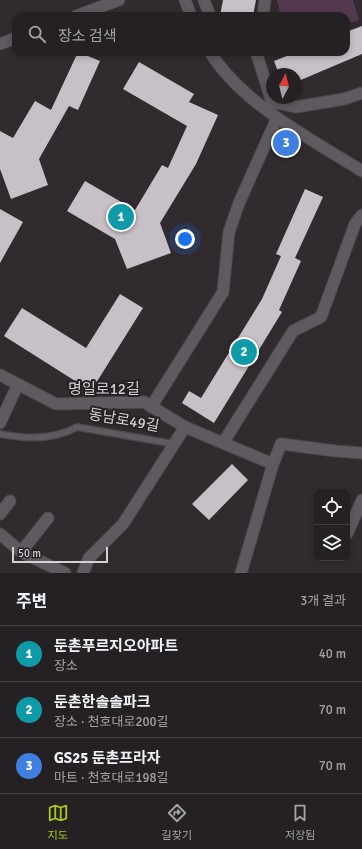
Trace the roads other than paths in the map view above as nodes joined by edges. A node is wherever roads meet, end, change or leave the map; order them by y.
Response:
1 (119, 0) edge
2 (185, 0) edge
3 (204, 0) edge
4 (265, 0) edge
5 (87, 12) edge
6 (190, 12) edge
7 (208, 12) edge
8 (263, 12) edge
9 (12, 40) edge
10 (0, 44) edge
11 (212, 56) edge
12 (257, 56) edge
13 (362, 93) edge
14 (277, 118) junction
15 (362, 171) edge
16 (362, 215) edge
17 (0, 375) edge
18 (18, 384) junction
19 (151, 407) junction
20 (0, 423) edge
21 (185, 427) junction
22 (0, 434) edge
23 (223, 443) junction
24 (174, 444) junction
25 (362, 452) edge
26 (273, 464) junction
27 (362, 500) edge
28 (10, 501) dead end
29 (0, 514) edge
30 (48, 518) dead end
31 (350, 527) edge
32 (0, 534) edge
33 (21, 552) junction
34 (65, 573) edge
35 (83, 573) edge
36 (241, 573) edge

1 - 5 street
2 - 6 street
3 - 7 street
4 - 8 street
9 - 10 street
11 - 14 street
12 - 13 street
14 - 15 street
14 - 19 street
16 - 23 street
17 - 18 street, 명일로12길
18 - 19 street, 명일로12길
18 - 20 street
19 - 21 street, 명일로12길
21 - 23 street, 명일로12길
21 - 24 street, 동남로49길
22 - 24 lane, 동남로49길
23 - 26 street, 명일로12길
24 - 35 street, 동남로49길
25 - 26 street
26 - 36 street
27 - 31 street
28 - 29 street
30 - 33 street
32 - 33 street
33 - 34 street

